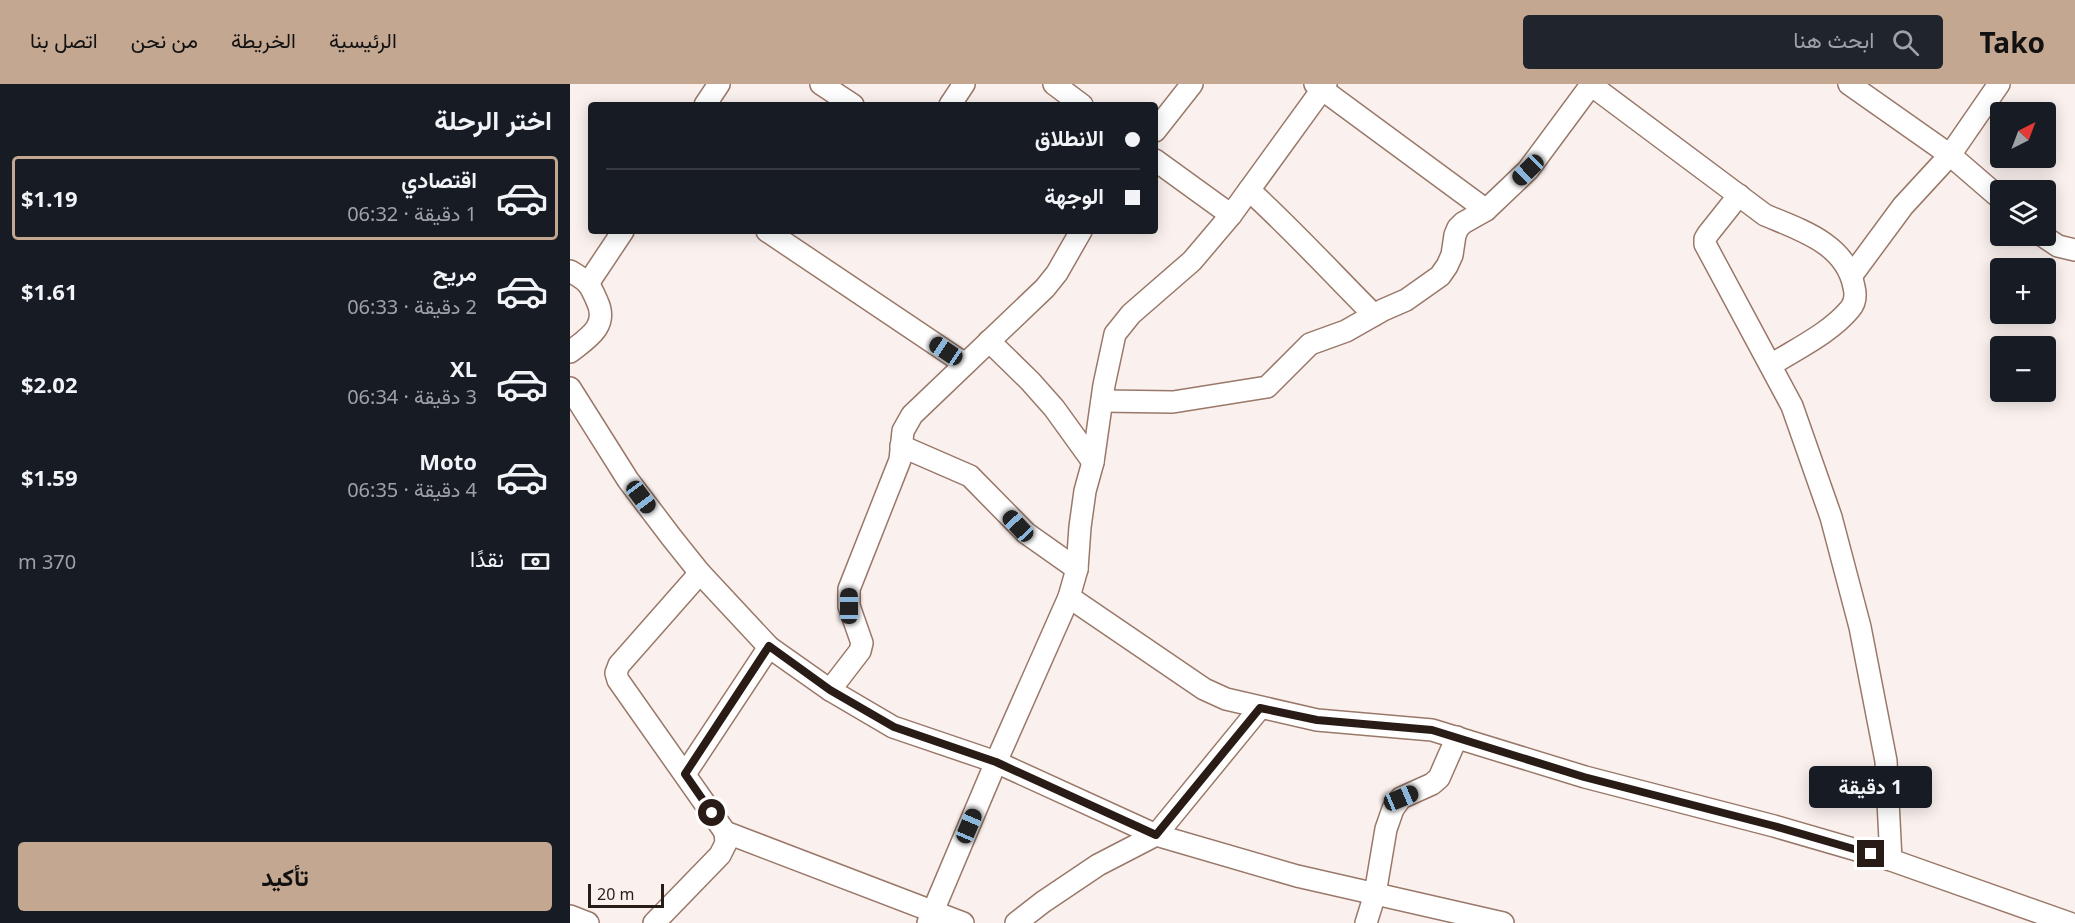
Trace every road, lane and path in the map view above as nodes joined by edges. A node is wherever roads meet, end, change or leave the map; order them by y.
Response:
1 (718, 84) edge
2 (821, 84) edge
3 (964, 84) edge
4 (1054, 84) edge
5 (1192, 84) edge
6 (1590, 84) edge
7 (1849, 84) edge
8 (1999, 84) edge
9 (1321, 86) edge
10 (707, 102) edge
11 (848, 102) edge
12 (952, 102) edge
13 (1078, 102) edge
14 (1158, 127) edge
15 (1950, 155) junction
16 (1158, 162) edge
17 (1249, 190) junction
18 (1990, 190) edge
19 (1739, 195) junction
20 (1486, 210) junction
21 (1231, 215) junction
22 (621, 234) edge
23 (771, 234) edge
24 (1079, 234) edge
25 (2056, 245) edge
26 (2075, 250) edge
27 (570, 271) edge
28 (1852, 275) junction
29 (589, 282) junction
30 (1374, 315) junction
31 (989, 341) junction
32 (570, 352) edge
33 (965, 364) junction
34 (1771, 365) junction
35 (570, 388) edge
36 (1102, 400) junction
37 (901, 446) junction
38 (1093, 462) junction
39 (1077, 569) junction
40 (700, 573) junction
41 (1069, 597) junction
42 (769, 646) junction
43 (830, 690) junction
44 (1260, 708) junction
45 (1456, 737) junction
46 (996, 762) junction
47 (685, 774) junction
48 (725, 832) junction
49 (1156, 835) junction
50 (1891, 860) junction
51 (1375, 894) junction
52 (570, 915) edge
53 (931, 917) edge
54 (588, 923) edge
55 (654, 923) edge
56 (963, 923) edge
57 (1016, 923) edge
58 (1366, 923) edge
59 (1503, 923) edge
60 (2069, 923) edge

1 - 10 street
2 - 11 street
3 - 12 street
4 - 13 street
5 - 14 street
6 - 19 street
6 - 20 street
7 - 15 street
8 - 15 street
9 - 17 street
9 - 20 street
15 - 18 street
15 - 28 street
16 - 21 street
17 - 21 street
17 - 30 street
19 - 28 street
19 - 34 street
20 - 30 street
21 - 36 street
22 - 29 street
23 - 33 street
24 - 31 street
25 - 26 street
27 - 29 street
28 - 34 street
29 - 32 street
30 - 36 street
31 - 33 street
31 - 38 street
33 - 37 street
34 - 50 street
35 - 40 street
36 - 38 street
37 - 39 street
37 - 43 street
38 - 39 street
39 - 41 street
40 - 42 street
40 - 47 street
41 - 44 street
41 - 46 street
42 - 43 street
42 - 47 street
43 - 46 street
44 - 45 street
44 - 49 street
45 - 50 street
45 - 51 street
46 - 49 street
46 - 53 street
47 - 48 street
48 - 53 street
48 - 55 street
49 - 51 street
49 - 57 street
50 - 60 street
51 - 58 street
51 - 59 street
52 - 54 street
53 - 56 street

